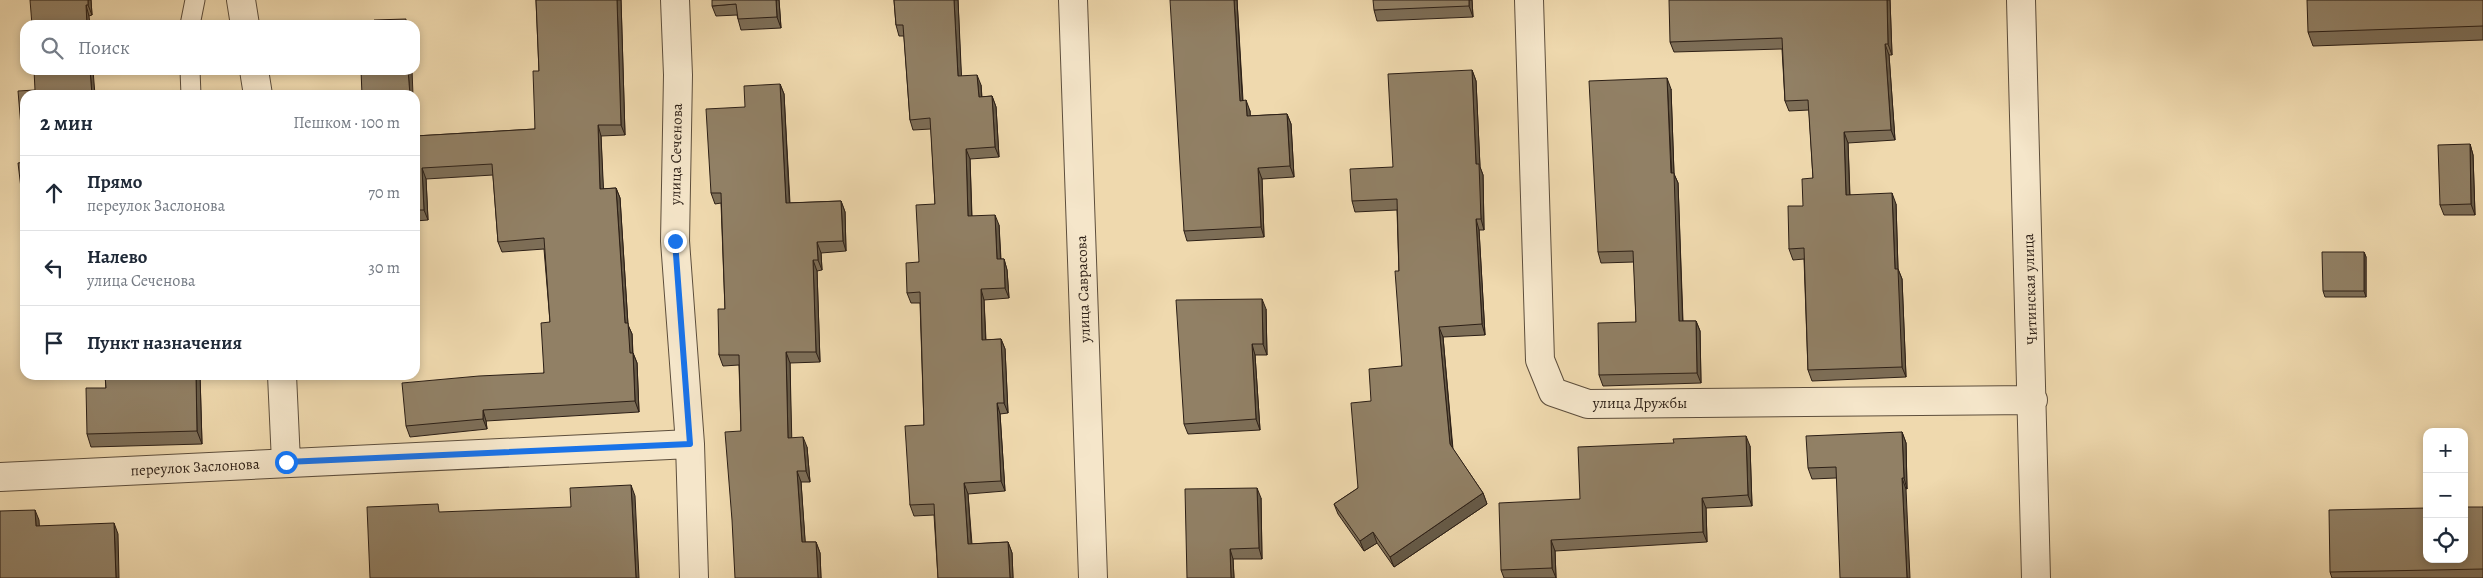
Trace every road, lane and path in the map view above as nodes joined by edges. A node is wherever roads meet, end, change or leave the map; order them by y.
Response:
1 (195, 0) edge
2 (241, 0) edge
3 (674, 0) edge
4 (1073, 0) edge
5 (1529, 0) edge
6 (2021, 0) edge
7 (191, 20) edge
8 (244, 20) edge
9 (190, 75) edge
10 (255, 75) edge
11 (191, 90) edge
12 (257, 90) edge
13 (282, 380) edge
14 (2033, 400) junction
15 (690, 444) junction
16 (286, 462) junction
17 (0, 477) edge
18 (694, 578) edge
19 (1093, 578) edge
20 (2036, 578) edge

1 - 7 lane
2 - 8 street
3 - 15 street, улица Сеченова
4 - 19 street, улица Саврасова
5 - 14 street, улица Дружбы
6 - 14 street, Читинская улица
9 - 11 lane
10 - 12 street
13 - 16 street
14 - 20 street, Читинская улица
15 - 16 street, переулок Заслонова
15 - 18 street, улица Сеченова
16 - 17 street, переулок Заслонова

